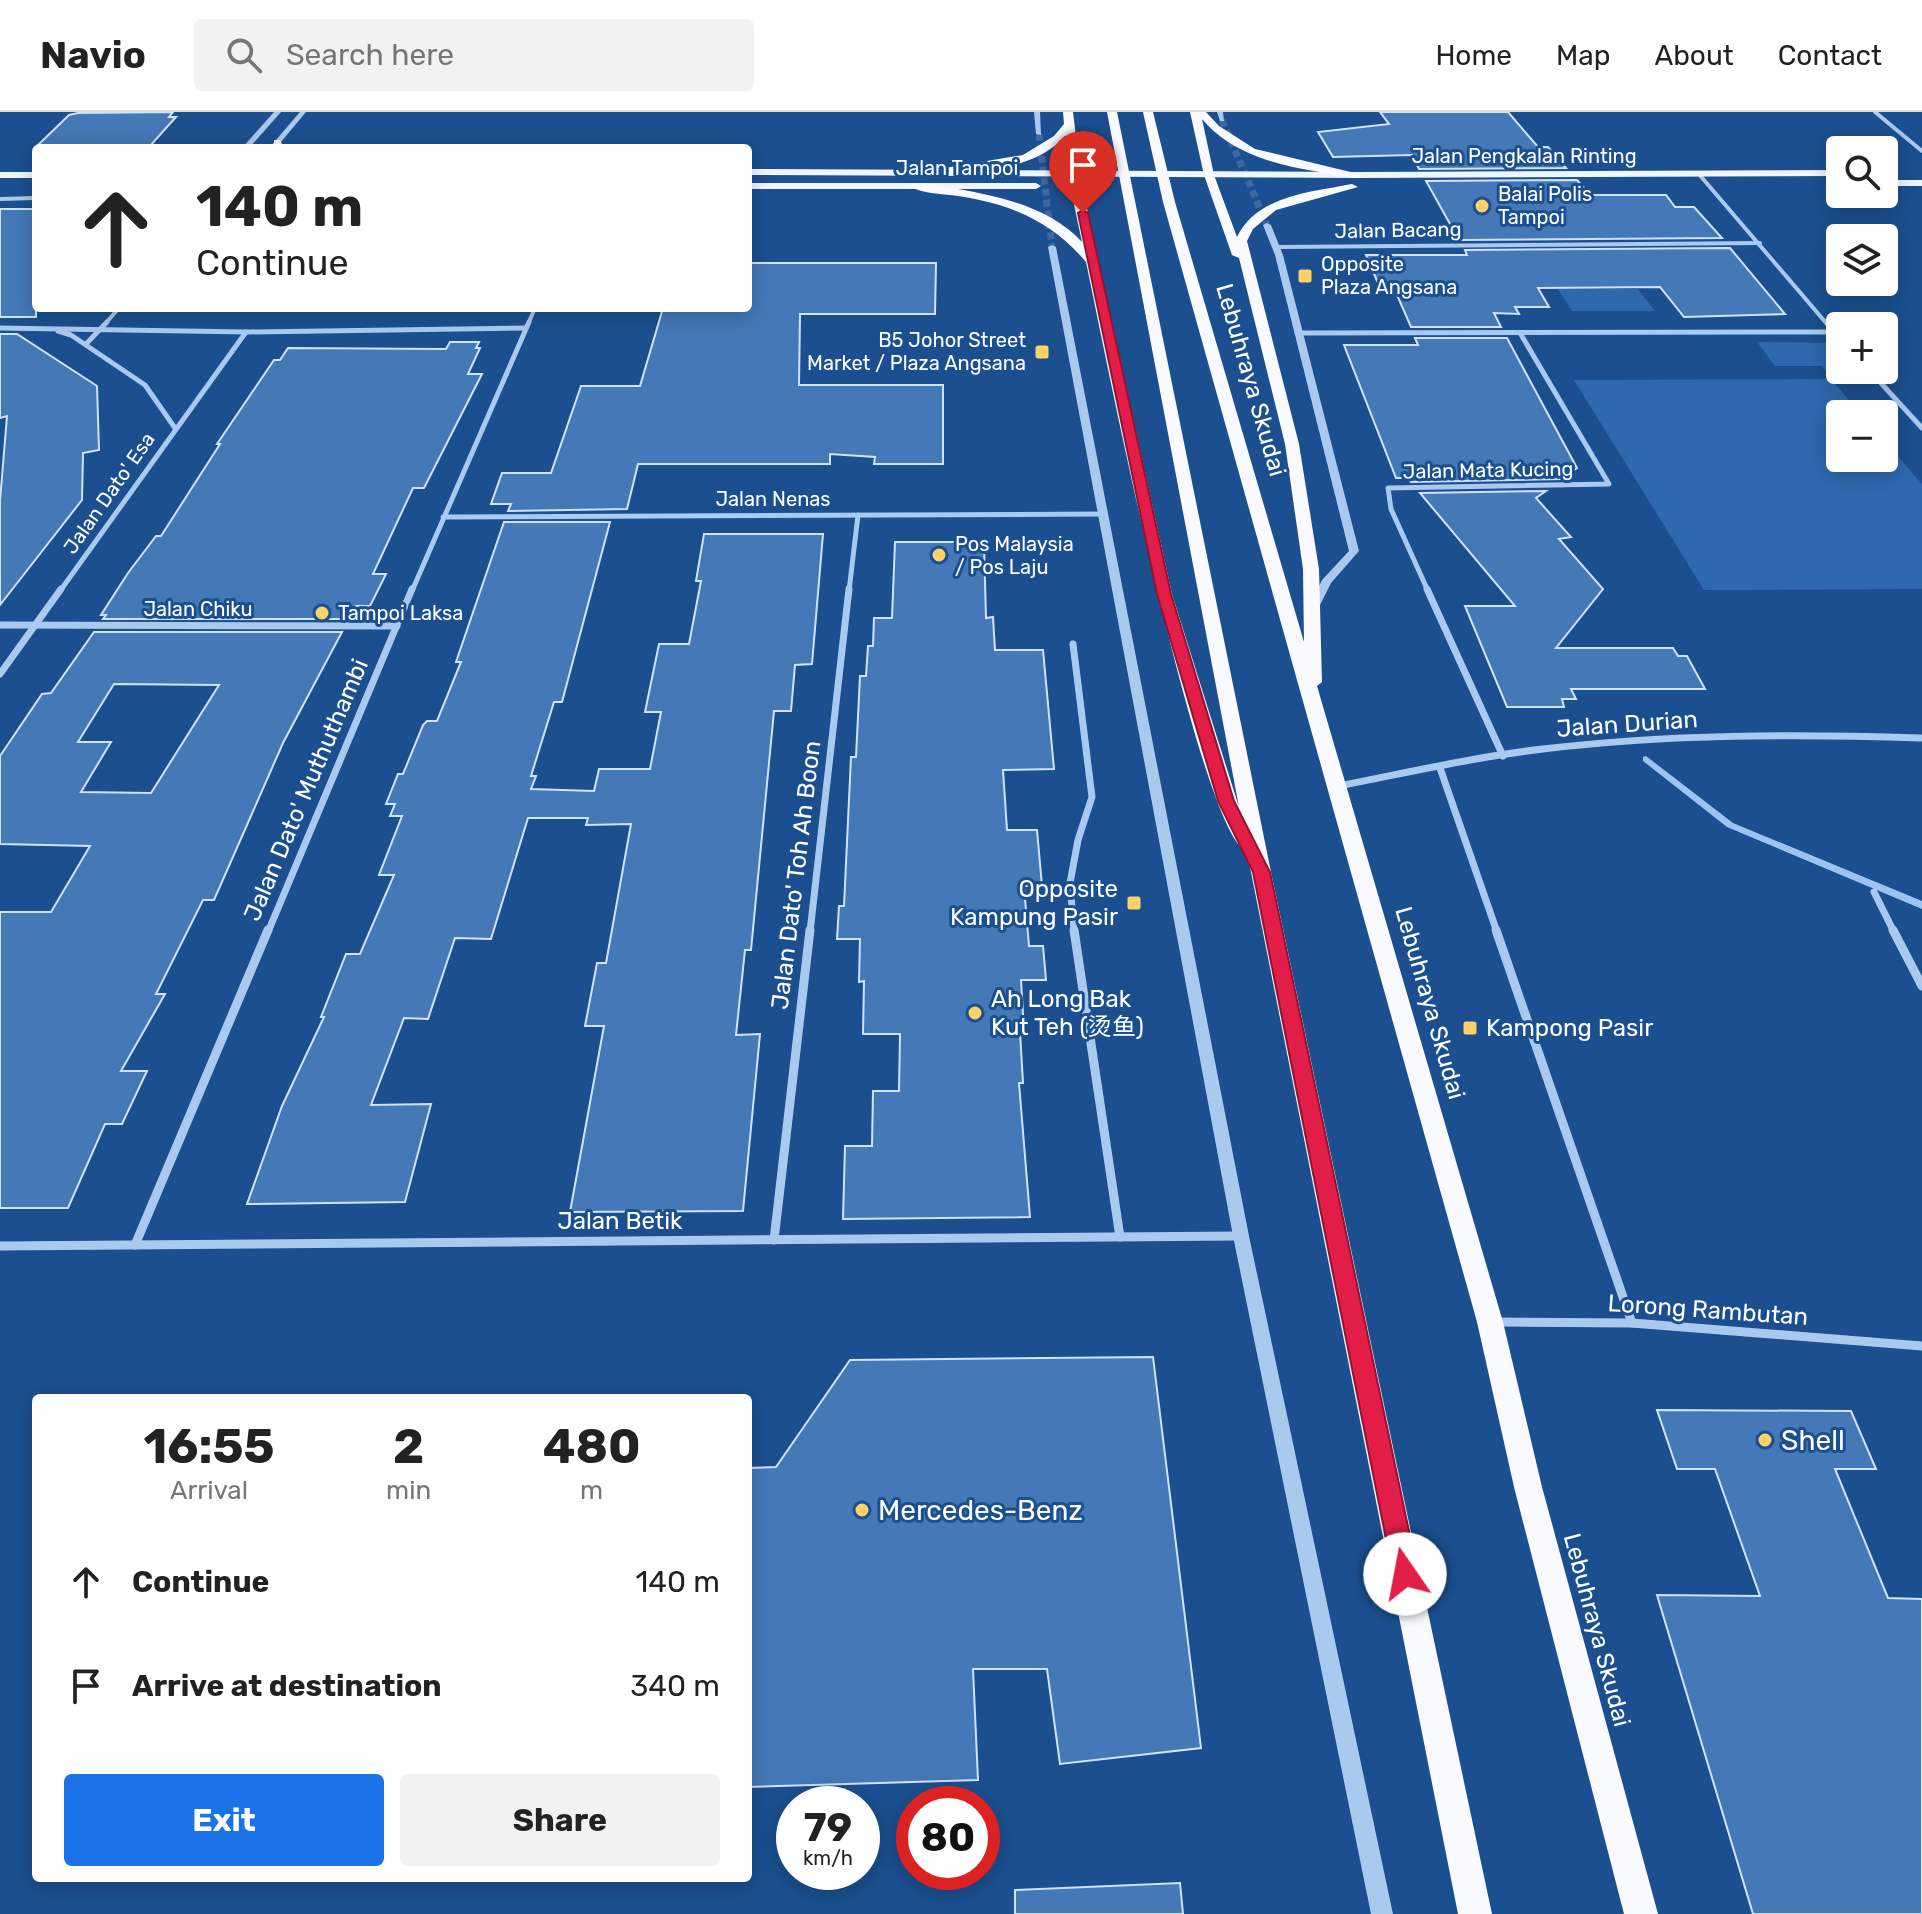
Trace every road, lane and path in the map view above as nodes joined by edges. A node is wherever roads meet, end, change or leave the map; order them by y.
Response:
1 (278, 112) edge
2 (303, 112) edge
3 (1037, 112) edge
4 (1112, 112) edge
5 (1148, 112) edge
6 (1195, 112) edge
7 (1201, 112) edge
8 (1875, 112) edge
9 (1069, 118) edge
10 (1039, 134) tunnel mouth
11 (249, 144) edge
12 (278, 144) edge
13 (1922, 151) edge
14 (0, 166) edge
15 (32, 166) edge
16 (932, 171) junction
17 (752, 172) edge
18 (1074, 172) junction
19 (1698, 173) junction
20 (1826, 173) edge
21 (1898, 173) edge
22 (1922, 173) edge
23 (0, 175) edge
24 (32, 175) edge
25 (1211, 181) junction
26 (1355, 181) junction
27 (1898, 183) edge
28 (1922, 183) edge
29 (1826, 184) edge
30 (1707, 185) junction
31 (0, 186) edge
32 (32, 186) edge
33 (752, 186) edge
34 (911, 186) junction
35 (1076, 186) junction
36 (32, 198) edge
37 (0, 199) edge
38 (1267, 225) tunnel mouth
39 (1760, 243) junction
40 (1052, 247) tunnel mouth
41 (1277, 247) junction
42 (1096, 267) junction
43 (116, 312) edge
44 (533, 312) edge
45 (1826, 323) edge
46 (0, 328) edge
47 (47, 328) junction
48 (526, 328) junction
49 (101, 329) junction
50 (246, 332) junction
51 (1826, 332) edge
52 (1297, 333) junction
53 (1520, 333) junction
54 (1266, 335) junction
55 (86, 344) junction
56 (1882, 384) edge
57 (175, 428) junction
58 (1922, 428) edge
59 (1103, 514) junction
60 (858, 515) junction
61 (443, 517) junction
62 (1314, 607) junction
63 (36, 624) junction
64 (0, 625) edge
65 (397, 626) junction
66 (1073, 644) dead end
67 (0, 674) edge
68 (1312, 706) junction
69 (1922, 738) edge
70 (1503, 756) junction
71 (1440, 768) junction
72 (1338, 786) junction
73 (1261, 872) junction
74 (1874, 892) dead end
75 (1922, 986) edge
76 (1241, 1236) junction
77 (1120, 1237) junction
78 (774, 1240) junction
79 (135, 1245) junction
80 (0, 1246) edge
81 (1490, 1322) junction
82 (1632, 1323) junction
83 (1922, 1346) edge
84 (1382, 1914) edge
85 (1475, 1914) edge
86 (1641, 1914) edge

1 - 11 street
2 - 12 street
3 - 10 street
4 - 73 highway
5 - 68 highway, Lebuhraya Skudai
6 - 25 highway
7 - 26 highway
8 - 13 street
9 - 16 highway
9 - 18 highway
14 - 15 main road
16 - 17 main road, Jalan Tampoi
16 - 18 main road, Jalan Tampoi
18 - 25 main road, Jalan Tampoi
18 - 35 highway
19 - 20 main road, Jalan Pengkalan Rinting
19 - 26 main road, Jalan Pengkalan Rinting
19 - 30 street
21 - 22 main road
23 - 24 main road
25 - 26 main road, Jalan Pengkalan Rinting
25 - 35 main road, Jalan Tampoi
25 - 54 highway
26 - 30 main road, Jalan Pengkalan Rinting
26 - 54 highway
27 - 28 main road
29 - 30 main road, Jalan Pengkalan Rinting
30 - 39 street
31 - 32 main road
33 - 34 main road, Jalan Tampoi
34 - 35 main road, Jalan Tampoi
34 - 42 highway
35 - 42 highway
36 - 37 street
38 - 41 street
39 - 41 street, Jalan Bacang
39 - 45 street
40 - 59 street
41 - 52 street
42 - 73 highway
43 - 49 street
44 - 48 street, Jalan Dato' Muthuthambi
46 - 47 street
47 - 49 street
47 - 55 street
48 - 50 street
48 - 61 street, Jalan Dato' Muthuthambi
49 - 50 street
49 - 55 street
50 - 57 street, Jalan Dato' Esa
51 - 53 street
52 - 53 street
52 - 62 street
53 - 70 street, Jalan Mata Kucing
54 - 62 highway
55 - 57 street
56 - 58 street
57 - 63 street, Jalan Dato' Esa
59 - 60 street, Jalan Nenas
59 - 76 street
60 - 61 street, Jalan Nenas
60 - 78 street, Jalan Dato' Toh Ah Boon
61 - 65 street, Jalan Dato' Muthuthambi
62 - 68 highway
63 - 64 street, Jalan Chiku
63 - 65 street, Jalan Chiku
63 - 67 street, Jalan Dato' Esa
65 - 79 street, Jalan Dato' Muthuthambi
66 - 77 street
68 - 72 highway, Lebuhraya Skudai
69 - 70 street, Jalan Durian
70 - 71 street, Jalan Durian
71 - 72 street, Jalan Durian
71 - 82 street
72 - 81 highway, Lebuhraya Skudai
73 - 85 highway
74 - 75 street
76 - 77 street, Jalan Betik
76 - 84 street
77 - 78 street, Jalan Betik
78 - 79 street, Jalan Betik
79 - 80 street, Jalan Betik
81 - 82 street, Lorong Rambutan
81 - 86 highway, Lebuhraya Skudai
82 - 83 street, Lorong Rambutan

